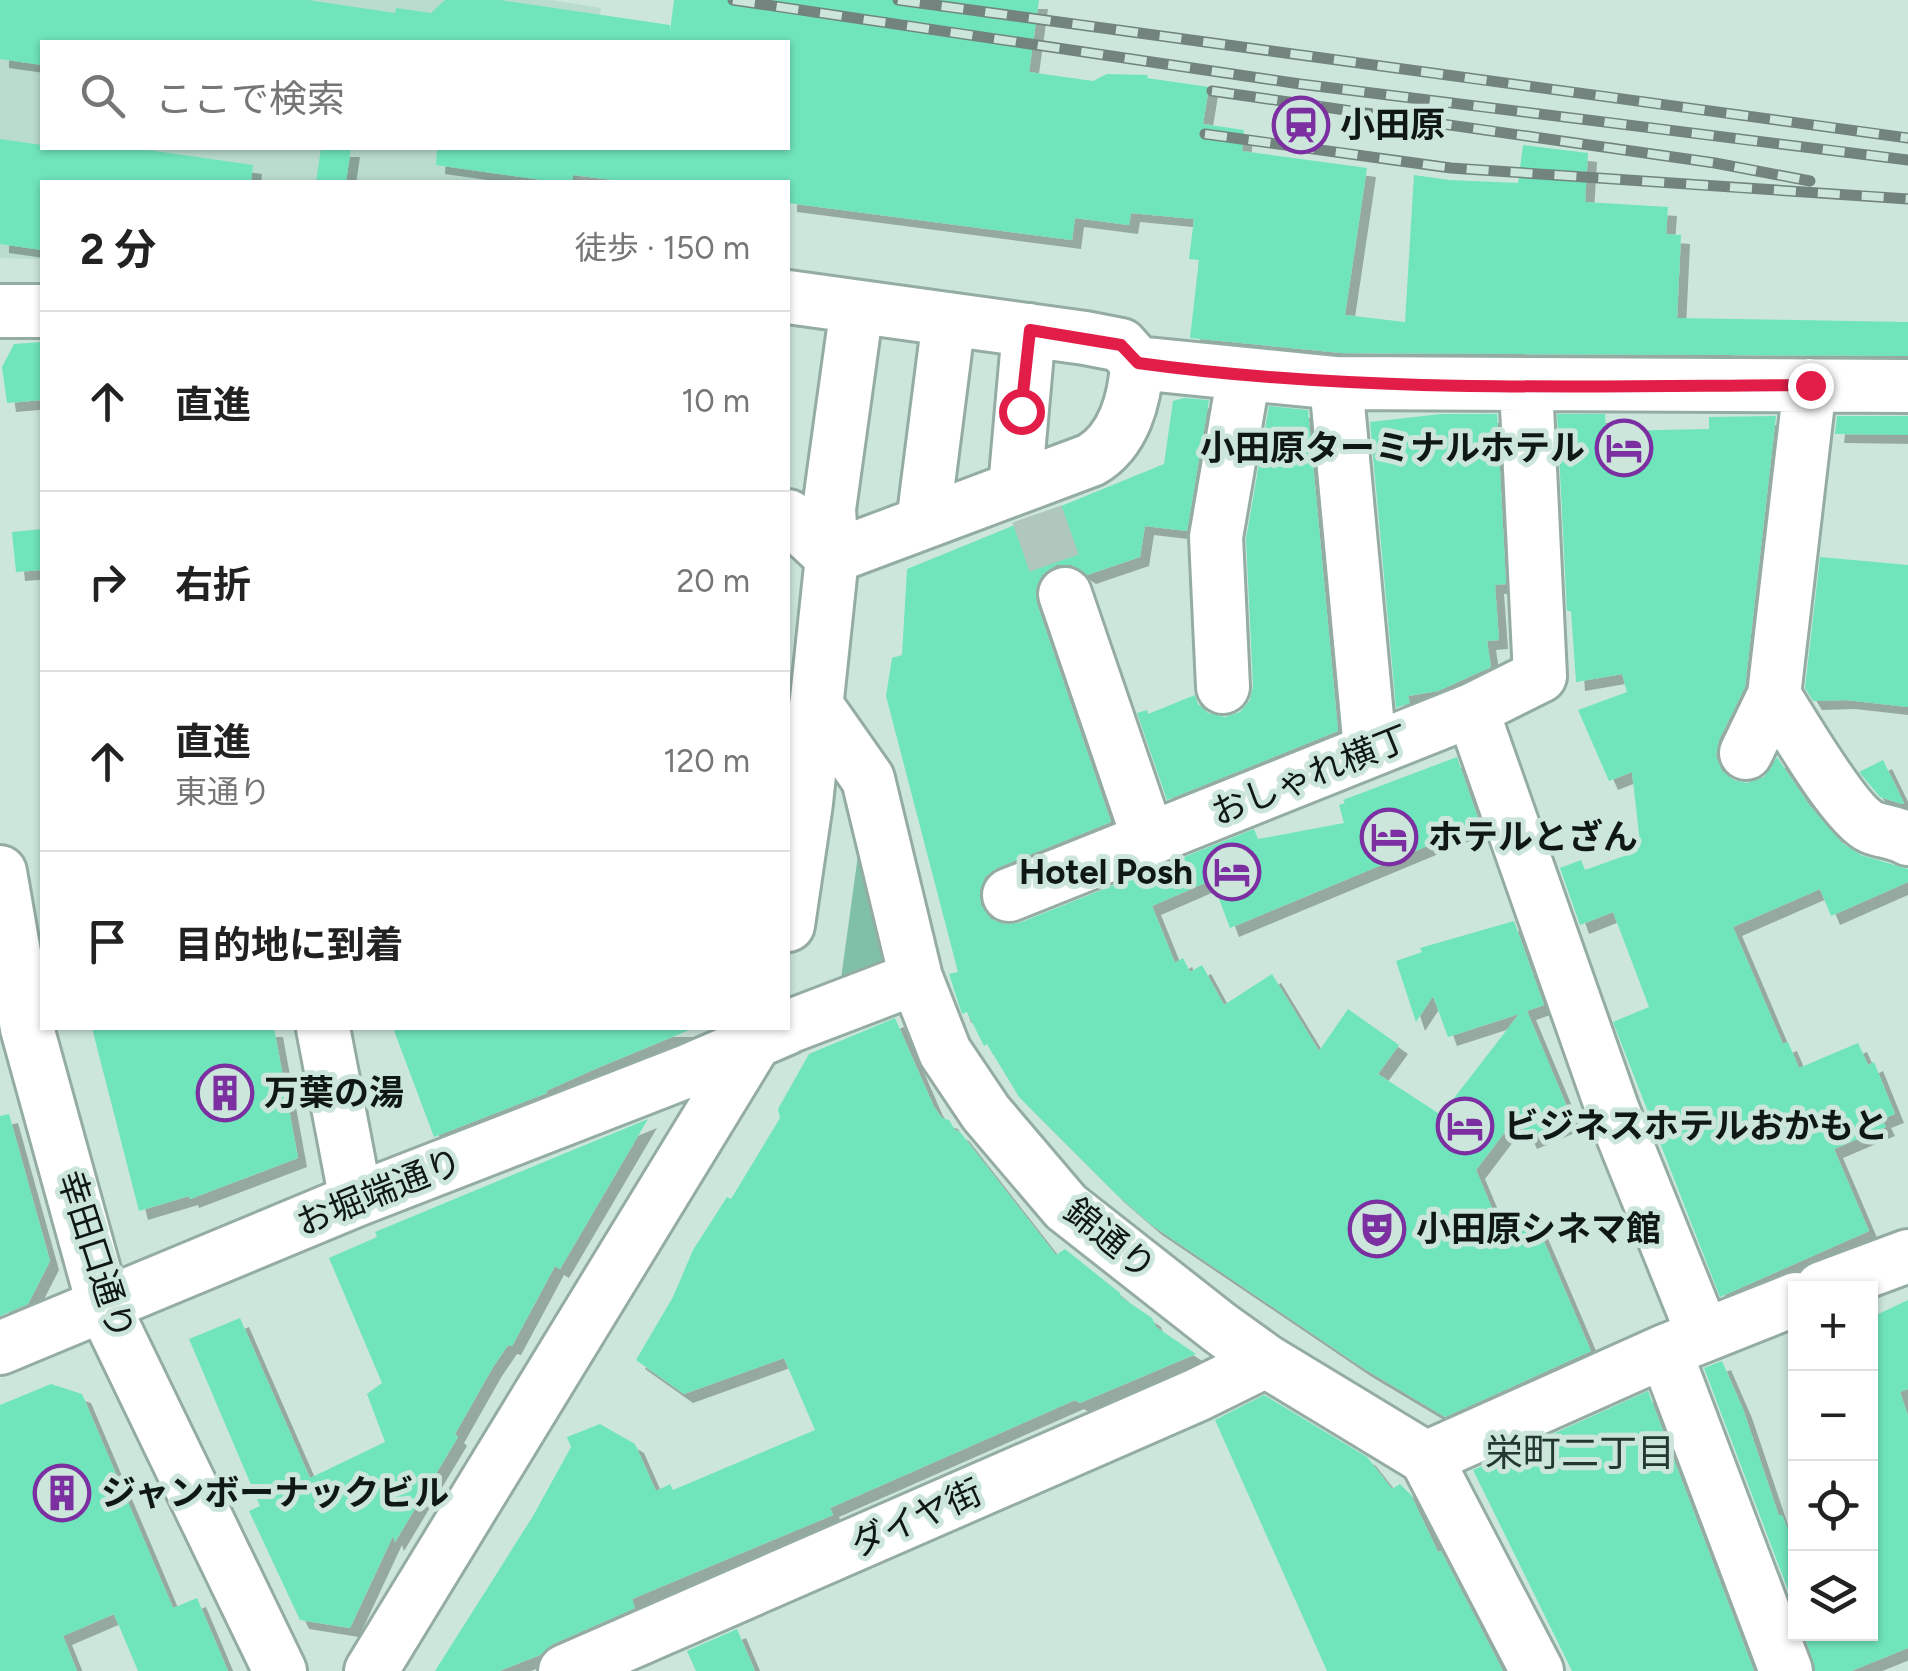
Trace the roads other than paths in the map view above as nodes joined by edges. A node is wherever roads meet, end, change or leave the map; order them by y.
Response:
1 (790, 297) edge
2 (873, 309) junction
3 (40, 310) edge
4 (0, 312) edge
5 (949, 319) junction
6 (1046, 332) junction
7 (1138, 363) junction
8 (1244, 374) junction
9 (1336, 383) junction
10 (1810, 385) junction
11 (1526, 386) junction
12 (1908, 386) edge
13 (1032, 482) junction
14 (790, 518) edge
15 (922, 523) junction
16 (832, 557) junction
17 (1065, 594) tunnel mouth
18 (1223, 687) dead end
19 (1774, 695) junction
20 (816, 705) junction
21 (1472, 710) junction
22 (1370, 749) junction
23 (1746, 752) dead end
24 (1908, 839) edge
25 (1149, 840) junction
26 (0, 872) edge
27 (1009, 894) dead end
28 (790, 909) edge
29 (916, 978) junction
30 (790, 1024) edge
31 (323, 1030) edge
32 (774, 1030) edge
33 (356, 1200) junction
34 (1908, 1256) edge
35 (1841, 1281) edge
36 (1788, 1302) edge
37 (104, 1306) junction
38 (1684, 1343) junction
39 (0, 1348) edge
40 (1266, 1360) junction
41 (1426, 1458) junction
42 (280, 1671) edge
43 (371, 1671) edge
44 (565, 1671) edge
45 (1537, 1671) edge
46 (1786, 1671) edge

1 - 2 street
2 - 5 street
2 - 16 street
3 - 4 street
5 - 6 street
5 - 15 street
6 - 7 street
6 - 13 street
7 - 8 street
7 - 13 street
8 - 9 street
8 - 18 street
9 - 11 street
9 - 22 street
10 - 11 street
10 - 12 street
10 - 19 street
11 - 21 street, おしゃれ横丁
13 - 15 street
14 - 16 street
15 - 16 street
16 - 20 street
17 - 25 street
19 - 23 street
19 - 24 street
20 - 28 street
20 - 29 street, 錦通り
21 - 22 street, おしゃれ横丁
21 - 38 street
22 - 25 street, おしゃれ横丁
25 - 27 street, おしゃれ横丁
26 - 37 street, 幸田口通り
29 - 30 street, お堀端通り
29 - 40 street, 錦通り
31 - 33 street
32 - 33 street, お堀端通り
32 - 43 street
33 - 37 street, お堀端通り
34 - 35 street
36 - 38 street
37 - 39 street, お堀端通り
37 - 42 street, 幸田口通り
38 - 41 street
38 - 46 street
40 - 41 street, 錦通り
40 - 44 street, ダイヤ街
41 - 45 street

